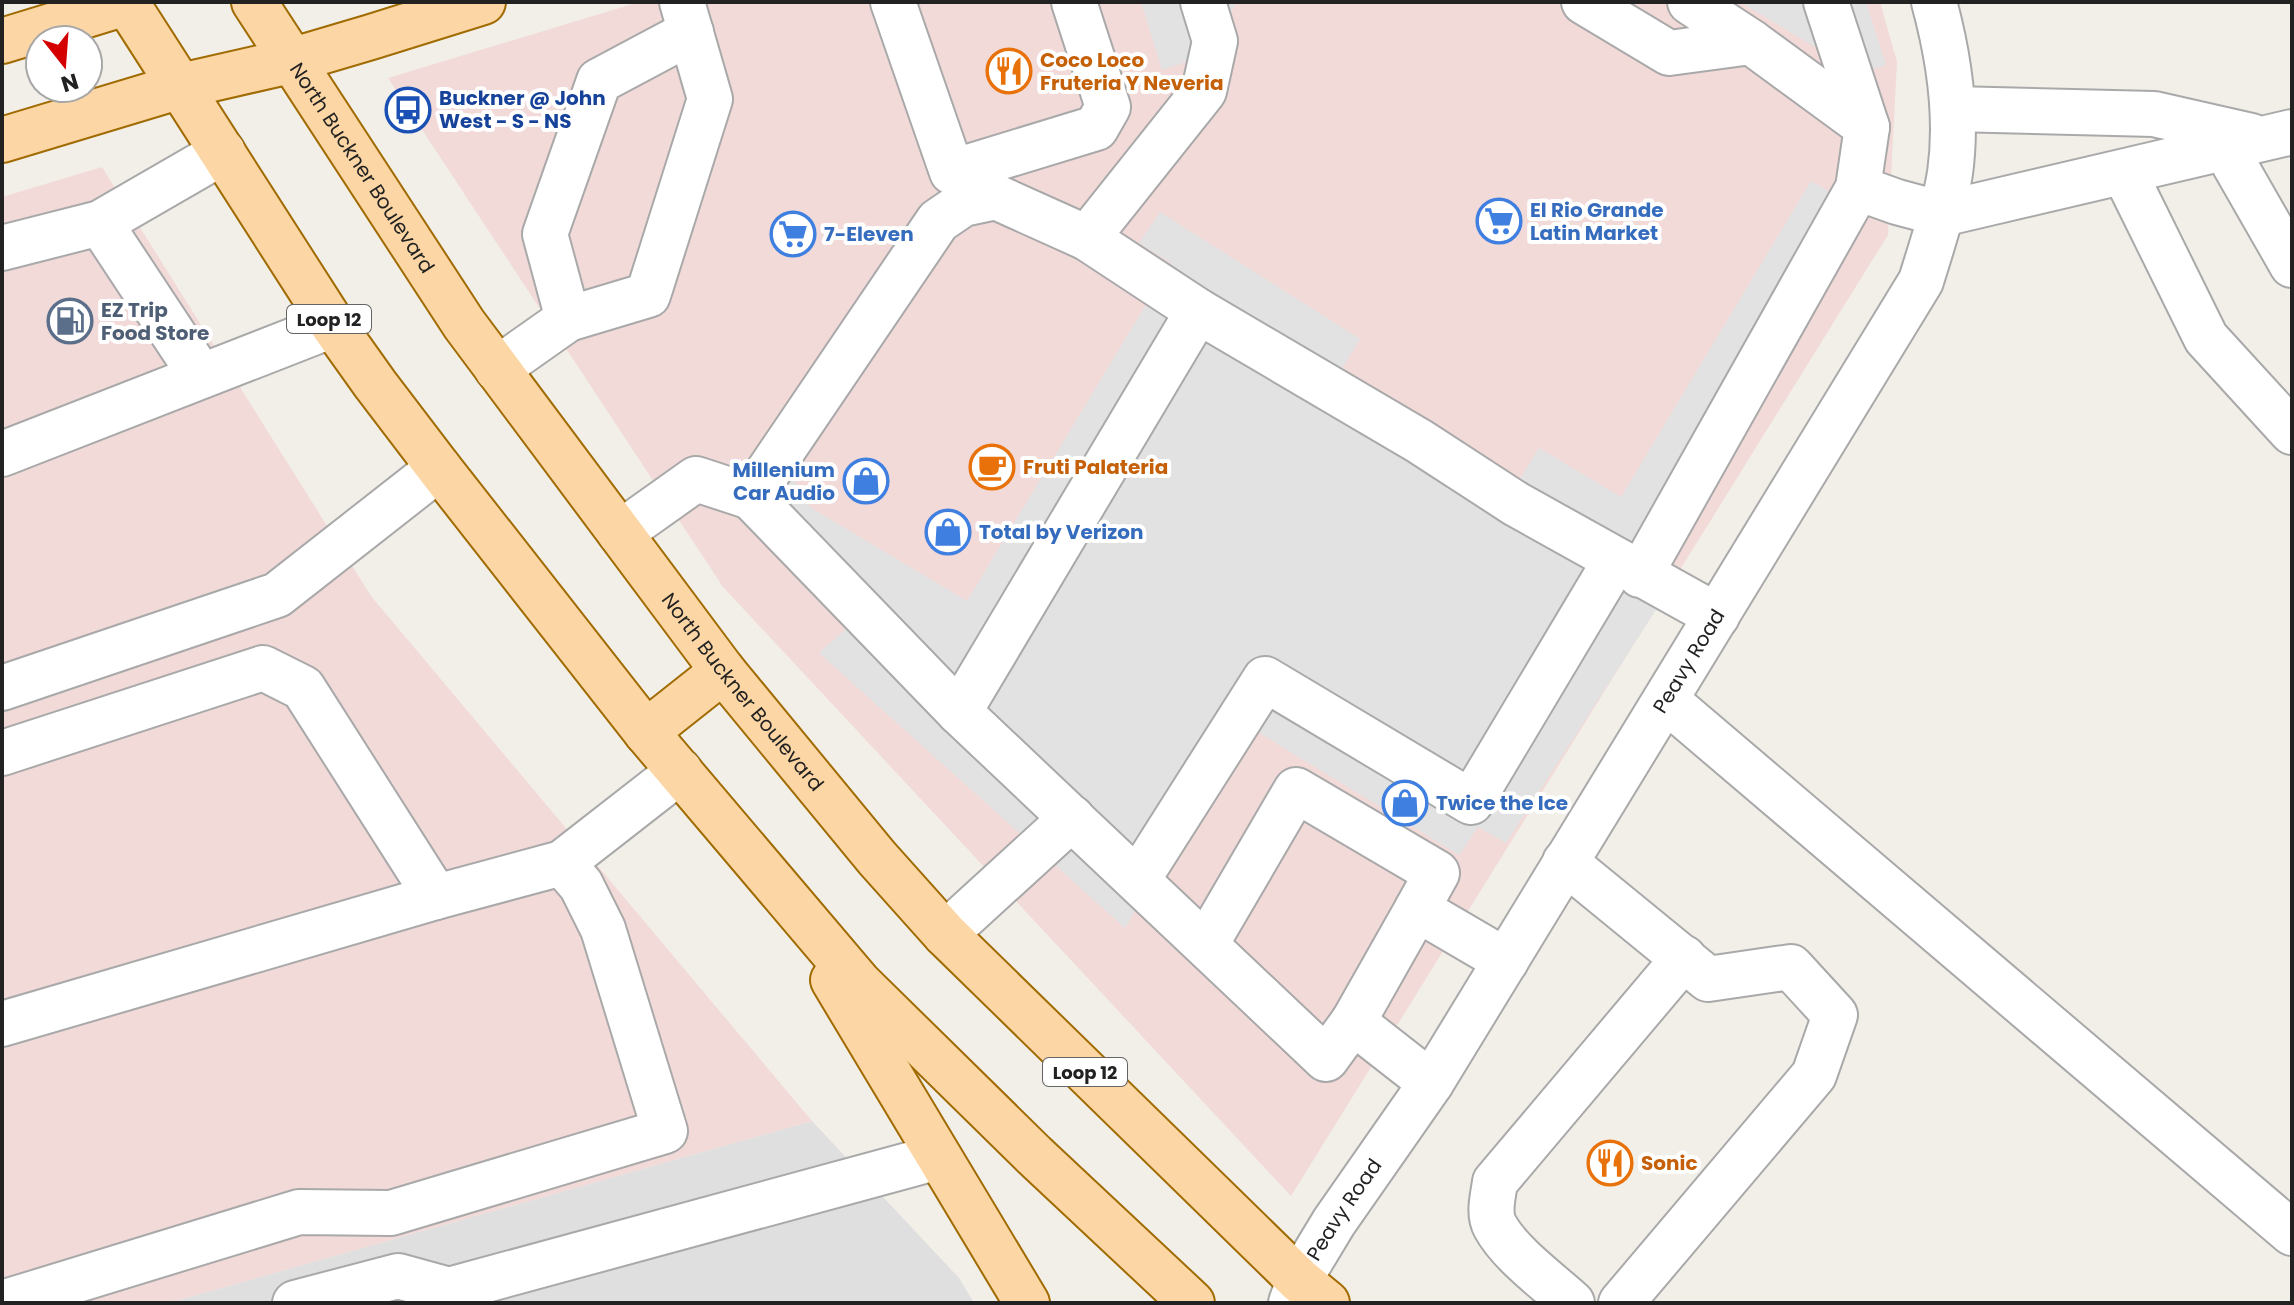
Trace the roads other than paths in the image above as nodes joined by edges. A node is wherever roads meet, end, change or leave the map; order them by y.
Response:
1 (127, 2) edge
2 (254, 2) edge
3 (483, 2) edge
4 (893, 2) edge
5 (1074, 2) edge
6 (1203, 2) edge
7 (1584, 2) edge
8 (1690, 2) edge
9 (1826, 2) edge
10 (1934, 2) edge
11 (687, 17) edge
12 (2, 41) edge
13 (1751, 42) junction
14 (290, 61) junction
15 (181, 86) junction
16 (1953, 109) junction
17 (1867, 127) junction
18 (2259, 139) edge
19 (2, 140) edge
20 (223, 152) junction
21 (2124, 172) junction
22 (957, 188) junction
23 (1858, 188) junction
24 (1942, 214) junction
25 (100, 223) junction
26 (1087, 238) junction
27 (2, 248) edge
28 (2292, 265) edge
29 (1198, 311) junction
30 (568, 319) junction
31 (333, 325) junction
32 (497, 369) junction
33 (201, 376) junction
34 (2292, 432) edge
35 (2, 454) edge
36 (439, 468) junction
37 (751, 497) junction
38 (620, 533) junction
39 (1628, 568) junction
40 (1717, 616) junction
41 (723, 671) junction
42 (2, 688) edge
43 (1667, 701) junction
44 (959, 712) junction
45 (646, 732) junction
46 (2, 753) edge
47 (680, 771) junction
48 (1072, 818) junction
49 (1565, 862) junction
50 (562, 863) junction
51 (1138, 879) junction
52 (779, 888) junction
53 (436, 897) junction
54 (1417, 909) junction
55 (945, 934) junction
56 (1206, 944) junction
57 (1684, 958) junction
58 (1506, 961) junction
59 (1353, 1022) junction
60 (2, 1024) edge
61 (1431, 1083) junction
62 (938, 1157) junction
63 (2292, 1233) edge
64 (1297, 1297) edge
65 (2, 1303) edge
66 (295, 1303) edge
67 (1027, 1303) edge
68 (1192, 1303) edge
69 (1572, 1303) edge
70 (1621, 1303) edge

1 - 12 main road
1 - 15 main road, Loop 12
2 - 14 main road, North Buckner Boulevard / Loop 12
3 - 14 main road
4 - 22 street
5 - 22 street
6 - 26 street
7 - 13 street
8 - 13 street
9 - 17 street
10 - 16 street, Peavy Road
11 - 30 street
11 - 30 street
13 - 17 street
14 - 15 main road
14 - 32 main road, North Buckner Boulevard / Loop 12
15 - 19 main road
15 - 20 main road, Loop 12
16 - 18 street
16 - 24 street, Peavy Road
17 - 23 street
18 - 21 street
18 - 28 street
20 - 25 street
20 - 31 main road, Loop 12
21 - 24 street
21 - 34 street
22 - 26 street
22 - 37 street
23 - 24 street
23 - 39 street
24 - 40 street, Peavy Road
25 - 27 street
25 - 33 street
26 - 29 street
29 - 39 street
29 - 44 street
30 - 32 street
31 - 33 street
31 - 36 main road, Loop 12
32 - 38 main road, North Buckner Boulevard / Loop 12
33 - 35 street
36 - 42 street
36 - 45 main road, Loop 12
37 - 38 street
37 - 44 street
38 - 41 main road, North Buckner Boulevard / Loop 12
39 - 40 street
39 - 51 street
40 - 43 street, Peavy Road
41 - 45 main road
41 - 55 main road, North Buckner Boulevard / Loop 12
43 - 49 street, Peavy Road
43 - 63 street
44 - 48 street
45 - 47 main road, Loop 12
46 - 53 street
47 - 50 street
47 - 52 main road, Loop 12
48 - 51 street
48 - 55 street
49 - 57 street
49 - 58 street, Peavy Road
50 - 53 street
50 - 65 street
51 - 56 street
52 - 62 main road
52 - 68 main road, Loop 12
53 - 60 street
54 - 56 street
54 - 58 street
54 - 59 street
55 - 64 main road, North Buckner Boulevard / Loop 12
56 - 59 street
57 - 69 street
57 - 70 street
58 - 61 street, Peavy Road
59 - 61 street
61 - 64 street, Peavy Road
62 - 66 street
62 - 67 main road

